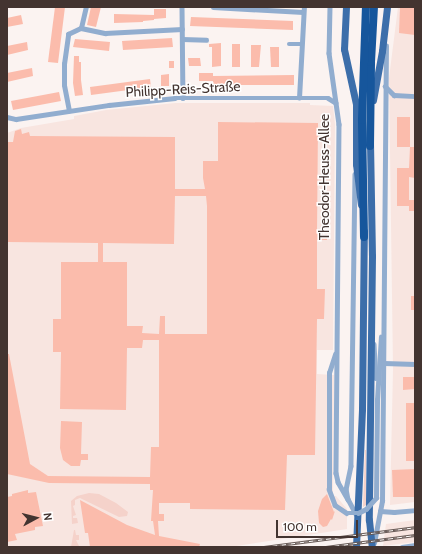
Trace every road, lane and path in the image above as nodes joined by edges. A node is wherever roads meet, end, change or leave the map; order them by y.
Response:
1 (86, 7) edge
2 (182, 7) edge
3 (213, 7) edge
4 (330, 7) edge
5 (346, 7) edge
6 (366, 7) edge
7 (374, 7) edge
8 (387, 7) edge
9 (303, 10) edge
10 (386, 19) junction
11 (81, 28) junction
12 (182, 29) junction
13 (182, 39) junction
14 (206, 40) dead end
15 (289, 44) dead end
16 (301, 44) junction
17 (385, 86) junction
18 (415, 96) edge
19 (183, 98) junction
20 (299, 98) junction
21 (336, 103) junction
22 (69, 111) junction
23 (7, 117) edge
24 (370, 146) junction
25 (356, 164) junction
26 (364, 238) junction
27 (371, 287) junction
28 (384, 299) junction
29 (337, 348) junction
30 (384, 363) junction
31 (415, 364) edge
32 (377, 400) junction
33 (348, 499) junction
34 (415, 510) edge
35 (380, 511) junction
36 (358, 522) junction
37 (415, 545) edge
38 (356, 547) edge
39 (373, 547) edge
40 (402, 547) edge

1 - 11 street
2 - 12 street
3 - 9 street
4 - 21 street, Theodor-Heuss-Allee
5 - 25 main road, Theodor-Heuss-Allee
6 - 26 highway, Theodor-Heuss-Allee
7 - 24 highway, Theodor-Heuss-Allee
8 - 10 main road, Theodor-Heuss-Allee
9 - 16 street
10 - 17 street, Theodor-Heuss-Allee
10 - 24 main road
11 - 12 street
11 - 22 street
12 - 13 street
13 - 14 street
13 - 19 street
15 - 16 street
16 - 20 street
17 - 18 street
17 - 28 street, Theodor-Heuss-Allee
19 - 20 street, Philipp-Reis-Straße
19 - 22 street, Philipp-Reis-Straße
20 - 21 street, Philipp-Reis-Straße
21 - 29 street, Theodor-Heuss-Allee
22 - 23 street, Philipp-Reis-Straße
24 - 27 main road, Theodor-Heuss-Allee
25 - 26 main road, Theodor-Heuss-Allee
25 - 33 street, Theodor-Heuss-Allee
26 - 36 main road, Theodor-Heuss-Allee
27 - 32 street, Theodor-Heuss-Allee
27 - 39 main road, Theodor-Heuss-Allee
28 - 30 street, Theodor-Heuss-Allee
28 - 32 street, Theodor-Heuss-Allee
29 - 32 street, Theodor-Heuss-Allee, bridge
29 - 33 street, Theodor-Heuss-Allee
30 - 31 street
30 - 35 street, Theodor-Heuss-Allee
33 - 36 street, Theodor-Heuss-Allee
34 - 35 street
35 - 39 street, Theodor-Heuss-Allee
36 - 38 main road, Theodor-Heuss-Allee
37 - 40 street

